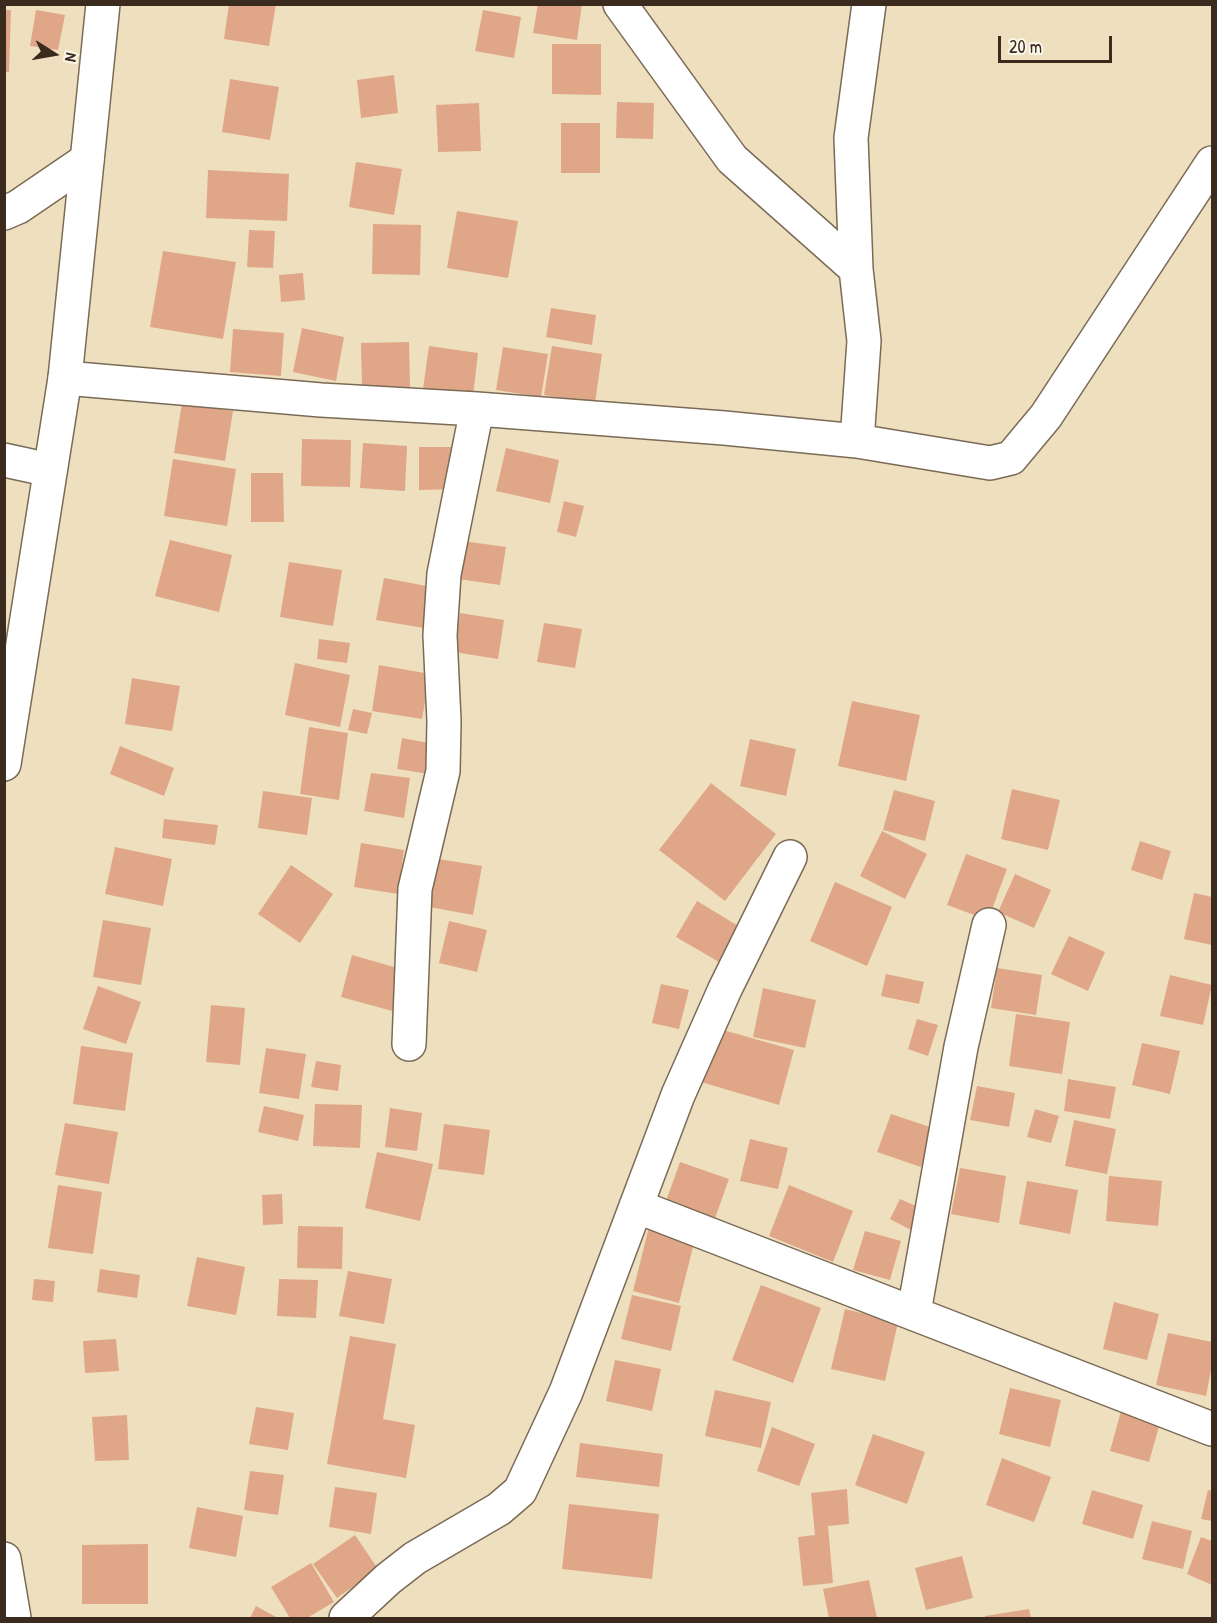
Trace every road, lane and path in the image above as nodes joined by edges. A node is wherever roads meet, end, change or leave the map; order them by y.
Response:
1 (103, 4) edge
2 (620, 4) edge
3 (869, 4) edge
4 (87, 160) junction
5 (1212, 164) edge
6 (4, 213) edge
7 (856, 269) junction
8 (65, 378) junction
9 (477, 409) junction
10 (858, 441) junction
11 (4, 460) edge
12 (50, 470) junction
13 (4, 764) edge
14 (790, 857) dead end
15 (989, 925) dead end
16 (409, 1044) dead end
17 (636, 1206) junction
18 (914, 1312) junction
19 (1212, 1429) edge
20 (4, 1559) edge
21 (14, 1618) edge
22 (346, 1618) edge

1 - 4 street
2 - 7 street
3 - 7 street
4 - 6 street
4 - 8 street
5 - 10 street
7 - 10 street
8 - 9 street
8 - 12 street
9 - 10 street
9 - 16 street
11 - 12 street
12 - 13 street
14 - 17 street
15 - 18 street
17 - 18 street
17 - 22 street
18 - 19 street
20 - 21 street

